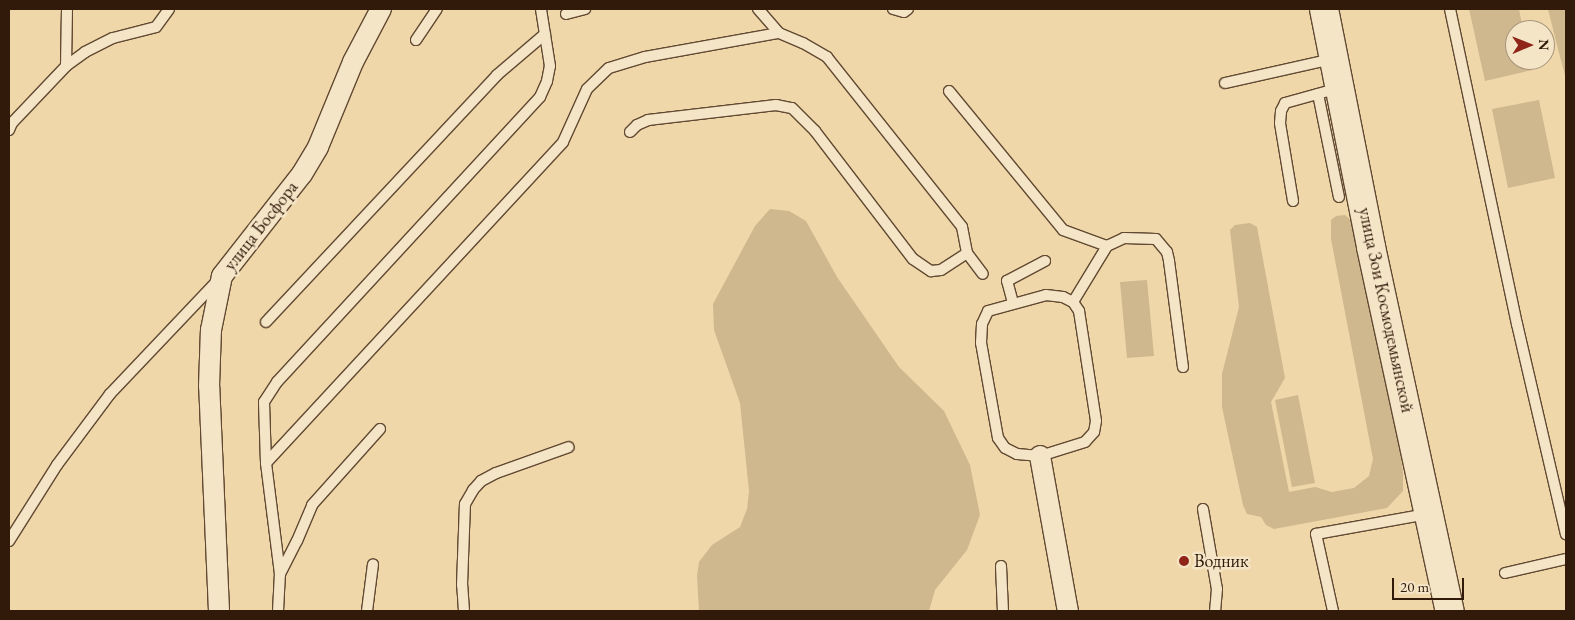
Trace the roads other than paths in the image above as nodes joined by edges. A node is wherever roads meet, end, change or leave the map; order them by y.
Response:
1 (67, 9) edge
2 (168, 9) edge
3 (382, 9) edge
4 (437, 9) edge
5 (541, 9) edge
6 (585, 9) edge
7 (758, 9) edge
8 (893, 9) edge
9 (908, 9) edge
10 (1324, 9) edge
11 (1450, 9) edge
12 (566, 14) dead end
13 (779, 33) junction
14 (545, 34) junction
15 (416, 40) dead end
16 (1336, 58) junction
17 (66, 66) junction
18 (1225, 83) dead end
19 (1329, 90) junction
20 (949, 91) dead end
21 (9, 130) edge
22 (630, 132) dead end
23 (1339, 197) dead end
24 (1293, 202) dead end
25 (1107, 246) junction
26 (967, 253) junction
27 (1045, 260) dead end
28 (982, 274) dead end
29 (222, 276) junction
30 (1073, 302) junction
31 (1013, 303) junction
32 (266, 322) dead end
33 (1183, 367) dead end
34 (380, 429) dead end
35 (569, 447) dead end
36 (1040, 456) junction
37 (266, 463) junction
38 (1203, 509) dead end
39 (1430, 513) junction
40 (1566, 534) edge
41 (9, 541) edge
42 (1566, 559) edge
43 (373, 564) dead end
44 (1001, 566) dead end
45 (1505, 573) dead end
46 (280, 574) junction
47 (219, 611) edge
48 (278, 611) edge
49 (367, 611) edge
50 (464, 611) edge
51 (1003, 611) edge
52 (1068, 611) edge
53 (1215, 611) edge
54 (1333, 611) edge
55 (1450, 611) edge

1 - 17 lane
2 - 17 lane
3 - 29 street, улица Босфора
4 - 15 lane
5 - 14 lane
6 - 12 lane
7 - 13 lane
8 - 9 lane
10 - 16 main road, улица Зои Космодемьянской
11 - 40 lane
13 - 26 lane
13 - 37 lane
14 - 32 lane
14 - 37 lane
16 - 18 lane
16 - 19 main road, улица Зои Космодемьянской
17 - 21 lane
19 - 23 lane
19 - 24 lane
19 - 39 main road, улица Зои Космодемьянской
20 - 25 lane
22 - 26 lane
25 - 30 lane
25 - 33 lane
26 - 28 lane
27 - 31 lane
29 - 41 lane
29 - 47 street, улица Босфора
30 - 31 lane
30 - 36 lane
31 - 36 lane
34 - 46 lane
35 - 50 lane
36 - 52 street
37 - 46 lane
38 - 53 lane
39 - 54 lane
39 - 55 main road, улица Зои Космодемьянской
42 - 45 lane
43 - 49 lane
44 - 51 lane
46 - 48 lane

